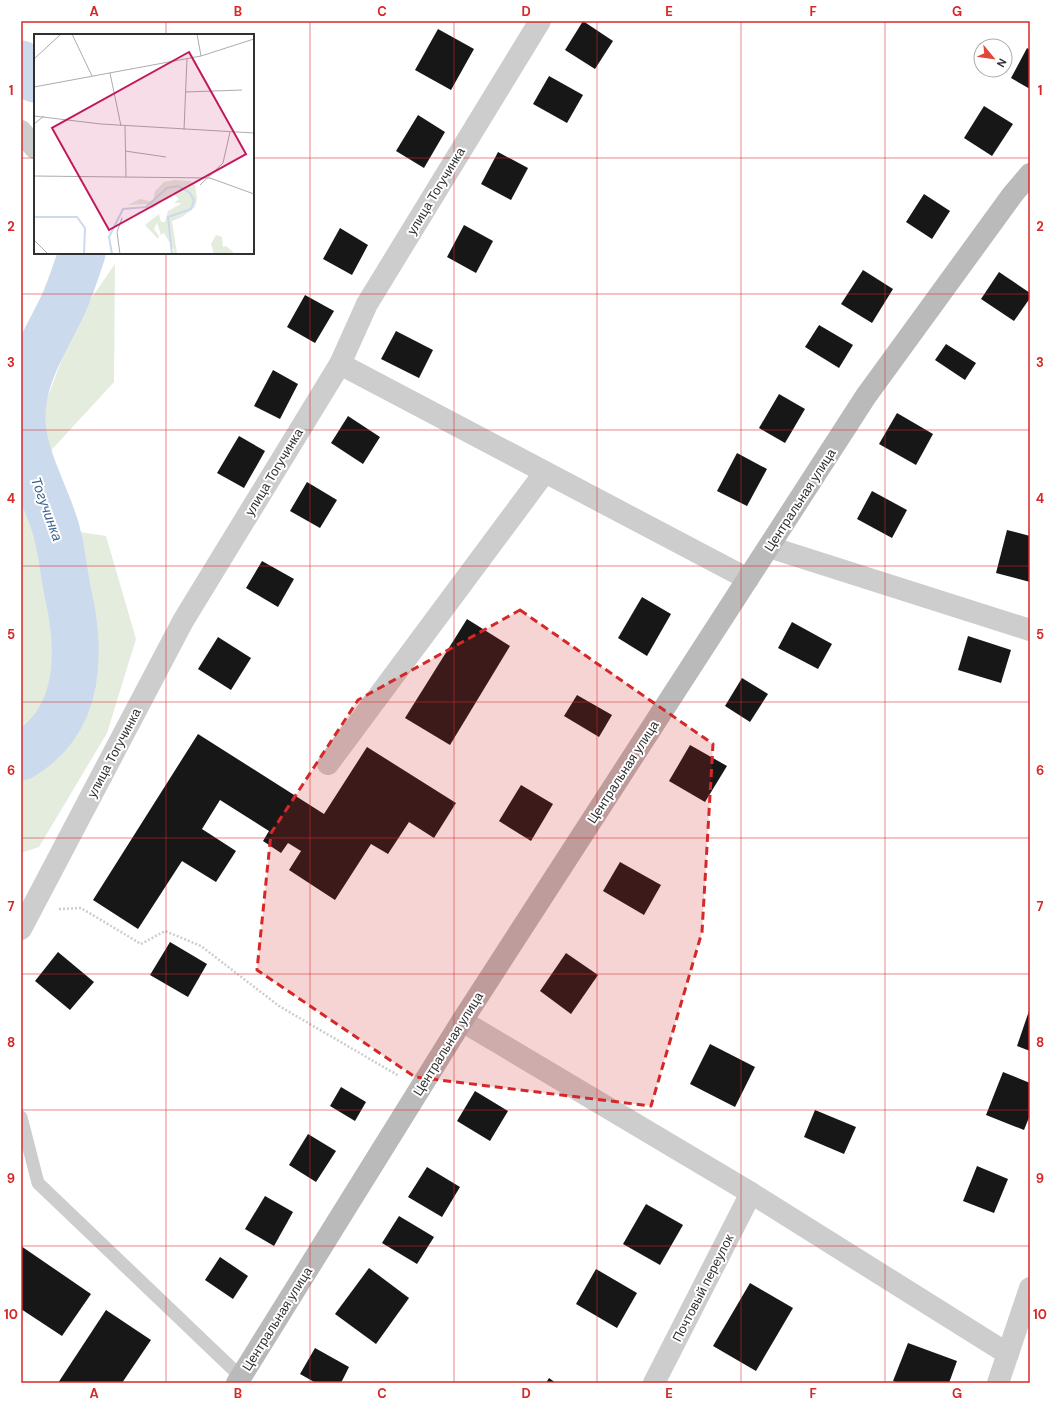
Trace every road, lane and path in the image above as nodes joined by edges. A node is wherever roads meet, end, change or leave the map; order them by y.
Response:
1 (540, 21) edge
2 (21, 132) edge
3 (34, 147) edge
4 (1030, 174) edge
5 (340, 364) junction
6 (545, 472) junction
7 (769, 548) junction
8 (748, 579) junction
9 (1030, 630) edge
10 (328, 764) dead end
11 (31, 910) junction
12 (21, 929) edge
13 (462, 1021) junction
14 (420, 1088) junction
15 (21, 1117) edge
16 (751, 1194) junction
17 (1030, 1288) edge
18 (1008, 1354) junction
19 (239, 1380) edge
20 (654, 1383) edge
21 (998, 1383) edge

1 - 5 street, улица Тогучинка
2 - 3 street
4 - 7 main road, Центральная улица
5 - 6 street
5 - 11 street, улица Тогучинка
6 - 8 street
6 - 10 street
7 - 8 main road, Центральная улица
7 - 9 street
8 - 13 main road, Центральная улица
11 - 12 street, улица Тогучинка
11 - 14 path
13 - 14 main road, Центральная улица
13 - 16 street
14 - 19 main road, Центральная улица
15 - 19 lane
16 - 18 street
16 - 20 street, Почтовый переулок
17 - 18 street
18 - 21 street

